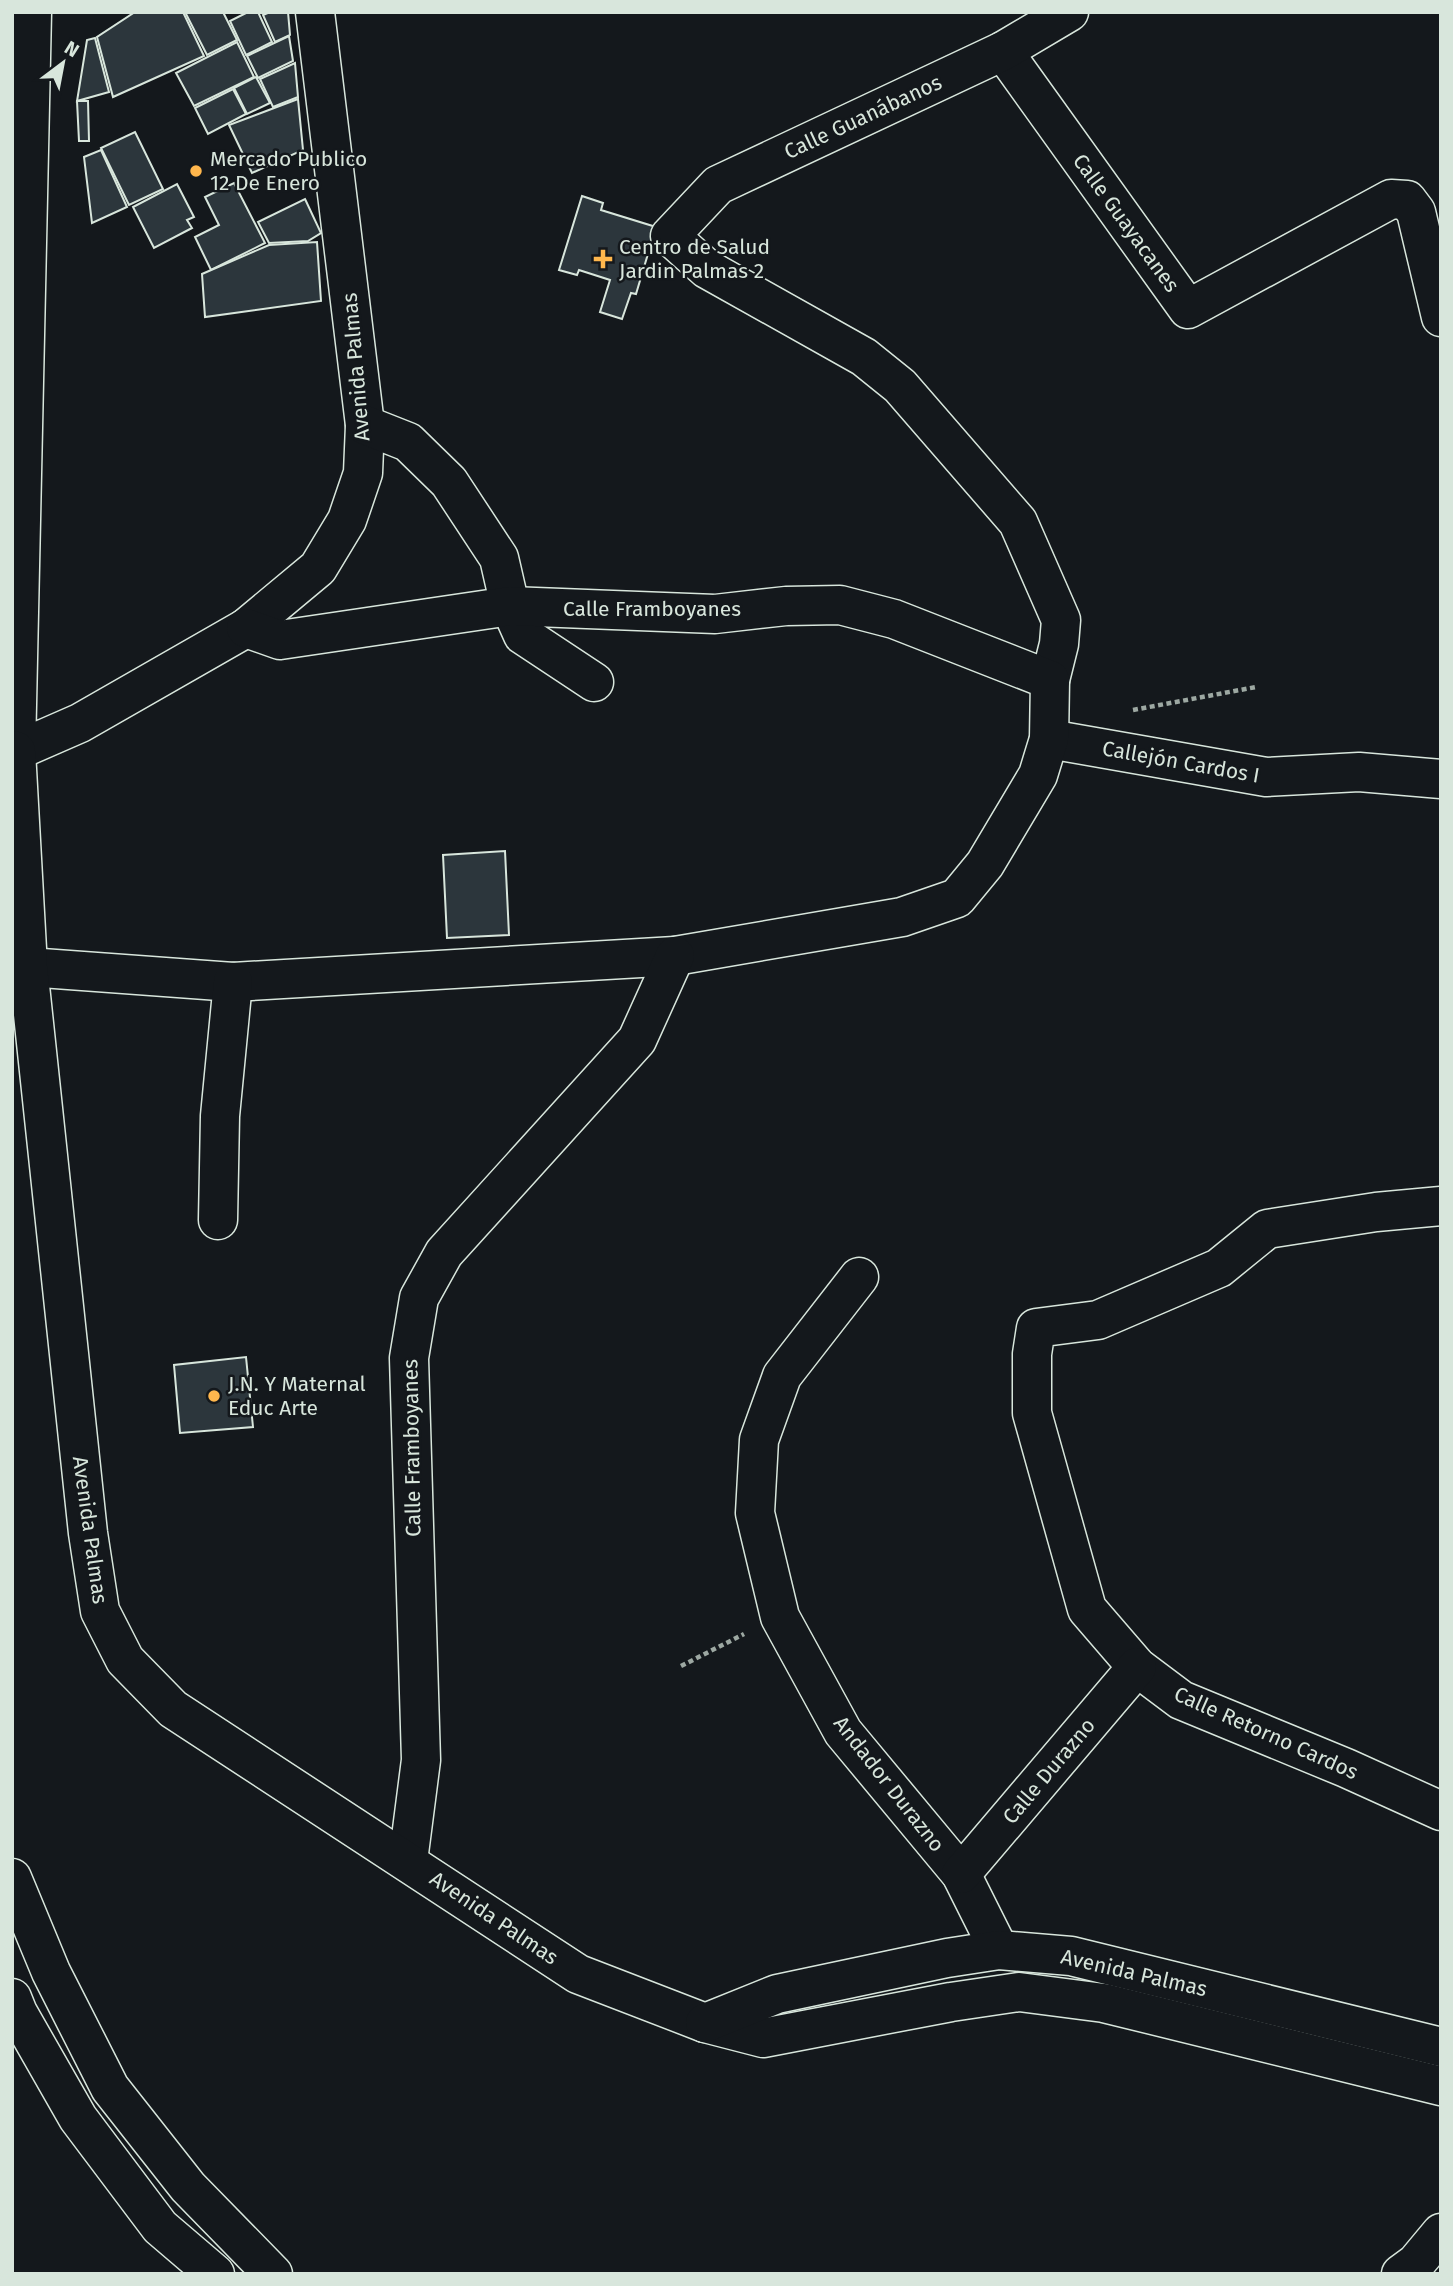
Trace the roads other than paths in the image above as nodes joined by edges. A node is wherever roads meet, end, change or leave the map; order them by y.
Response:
1 (32, 12) edge
2 (316, 12) edge
3 (1069, 12) edge
4 (1003, 51) junction
5 (1441, 317) edge
6 (365, 425) junction
7 (510, 606) junction
8 (246, 628) junction
9 (1050, 680) junction
10 (594, 682) dead end
11 (1049, 739) junction
12 (14, 751) edge
13 (1441, 779) edge
14 (675, 956) junction
15 (28, 967) junction
16 (233, 982) junction
17 (1441, 1206) edge
18 (218, 1220) dead end
19 (859, 1276) dead end
20 (1137, 1668) junction
21 (1441, 1811) edge
22 (408, 1861) junction
23 (961, 1874) junction
24 (12, 1878) edge
25 (999, 1950) junction
26 (12, 1998) edge
27 (705, 2023) junction
28 (1441, 2047) edge
29 (1441, 2086) edge
30 (1441, 2233) edge
31 (215, 2274) edge
32 (273, 2274) edge
33 (1401, 2274) edge

1 - 12 street
2 - 6 street, Avenida Palmas
3 - 4 street, Calle Guanábanos
4 - 5 street, Calle Guayacanes
4 - 9 street, Calle Guanábanos
6 - 7 street
6 - 8 street, Avenida Palmas
7 - 8 street, Calle Framboyanes
7 - 9 street, Calle Framboyanes
7 - 10 street
8 - 12 street, Avenida Palmas
9 - 11 street
11 - 13 street, Callejón Cardos I
11 - 14 street
12 - 15 street, Avenida Palmas
14 - 16 street
14 - 22 street, Calle Framboyanes
15 - 16 street
15 - 22 street, Avenida Palmas
16 - 18 street
17 - 20 street, Calle Retorno Cardos
19 - 23 street, Andador Durazno
20 - 21 street, Calle Retorno Cardos
20 - 23 street, Calle Durazno
22 - 27 street, Avenida Palmas
23 - 25 street, Andador Durazno
24 - 32 street
25 - 27 street, Avenida Palmas
25 - 28 street, Avenida Palmas
26 - 31 street
27 - 29 street, Avenida Palmas
30 - 33 street

